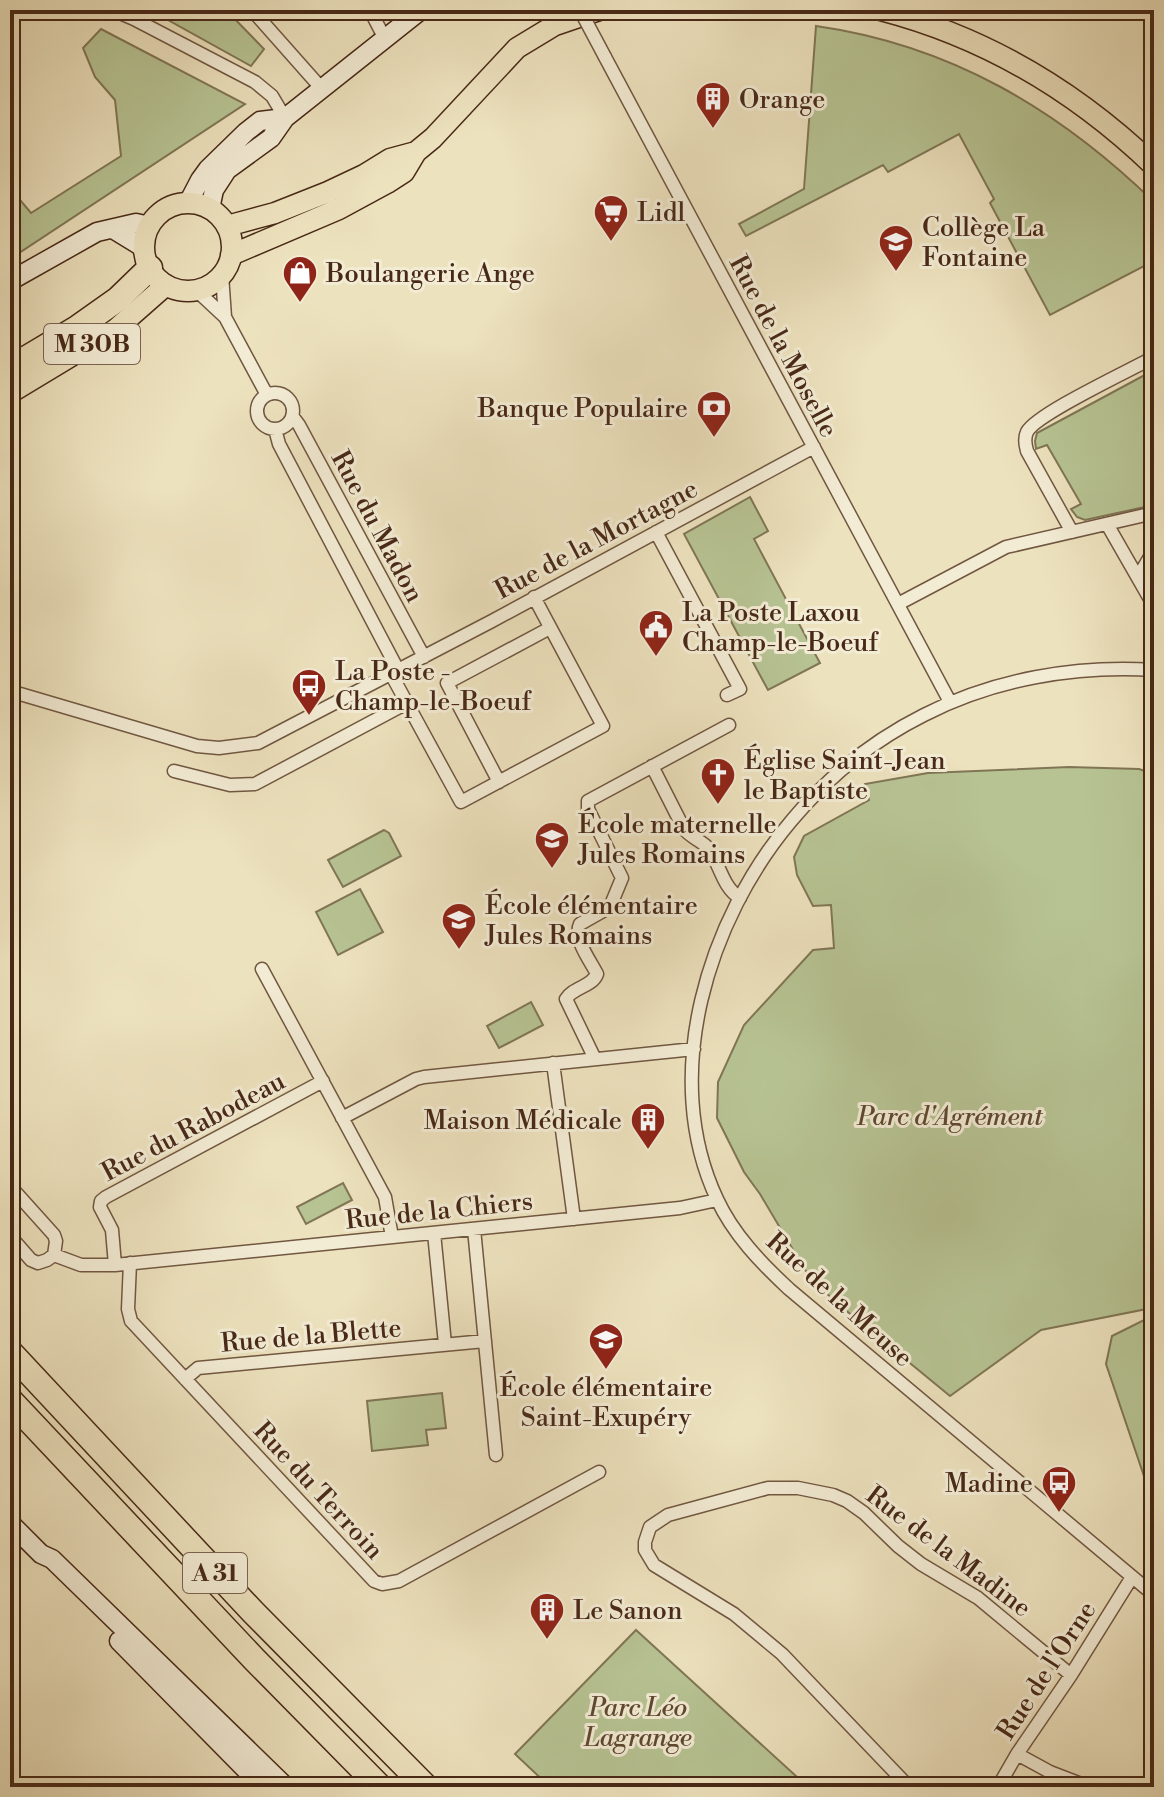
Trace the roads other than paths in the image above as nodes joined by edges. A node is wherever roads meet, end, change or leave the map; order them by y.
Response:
1 (113, 10) edge
2 (252, 10) edge
3 (370, 10) edge
4 (421, 10) edge
5 (580, 10) edge
6 (599, 10) edge
7 (881, 10) edge
8 (385, 39) junction
9 (322, 89) junction
10 (285, 118) junction
11 (416, 152) junction
12 (1154, 166) edge
13 (188, 203) junction
14 (210, 209) junction
15 (149, 226) junction
16 (227, 226) junction
17 (113, 229) junction
18 (231, 255) junction
19 (153, 267) junction
20 (222, 275) junction
21 (10, 281) edge
22 (196, 290) junction
23 (225, 317) junction
24 (1154, 357) edge
25 (10, 368) edge
26 (10, 393) edge
27 (267, 395) junction
28 (293, 417) junction
29 (275, 429) junction
30 (814, 447) junction
31 (1154, 513) edge
32 (1107, 524) junction
33 (656, 532) junction
34 (1072, 532) junction
35 (1154, 550) edge
36 (1138, 577) junction
37 (534, 597) junction
38 (898, 604) junction
39 (1154, 606) edge
40 (550, 628) junction
41 (424, 657) junction
42 (1154, 670) edge
43 (395, 672) junction
44 (10, 691) edge
45 (727, 695) dead end
46 (950, 702) junction
47 (407, 703) junction
48 (729, 725) dead end
49 (652, 766) junction
50 (174, 771) dead end
51 (499, 782) junction
52 (740, 898) junction
53 (262, 969) dead end
54 (694, 1049) junction
55 (595, 1059) junction
56 (553, 1063) junction
57 (323, 1081) junction
58 (342, 1118) junction
59 (10, 1186) edge
60 (717, 1200) junction
61 (574, 1219) junction
62 (474, 1229) junction
63 (434, 1233) junction
64 (10, 1236) edge
65 (392, 1237) junction
66 (54, 1255) junction
67 (130, 1263) junction
68 (115, 1265) junction
69 (485, 1341) junction
70 (445, 1344) junction
71 (10, 1352) edge
72 (185, 1379) junction
73 (10, 1400) edge
74 (496, 1455) dead end
75 (599, 1472) dead end
76 (10, 1523) edge
77 (1132, 1577) junction
78 (1154, 1595) edge
79 (1071, 1675) junction
80 (1017, 1754) junction
81 (261, 1782) edge
82 (286, 1787) edge
83 (380, 1787) edge
84 (426, 1787) edge
85 (909, 1787) edge
86 (998, 1787) edge
87 (1089, 1787) edge

1 - 10 street
2 - 9 street
3 - 8 street
4 - 8 main road
5 - 30 street, Rue de la Moselle, bridge
6 - 11 main road
7 - 12 main road
8 - 9 main road
9 - 10 main road
10 - 13 main road
10 - 14 main road
11 - 16 main road
11 - 18 main road
13 - 14 main road
13 - 15 main road
14 - 16 main road
15 - 17 main road
15 - 19 main road
16 - 18 main road
17 - 19 main road
17 - 21 main road
18 - 20 main road
19 - 22 main road
19 - 25 highway
19 - 26 main road, M 30B
20 - 22 main road
20 - 23 street
22 - 23 street
23 - 27 street
24 - 34 street
27 - 28 street
27 - 29 street
28 - 29 street
28 - 41 street, Rue du Madon
29 - 43 street, Rue du Madon
30 - 33 street, Rue de la Mortagne
30 - 38 street, Rue de la Moselle
31 - 32 street
32 - 34 street
32 - 36 street
33 - 37 street, Rue de la Mortagne
33 - 45 street
34 - 38 street
35 - 36 street
36 - 39 street
37 - 40 street
37 - 41 street, Rue de la Mortagne
38 - 46 street, Rue de la Moselle
40 - 51 street
40 - 51 street
41 - 43 street, Rue de la Mortagne
42 - 46 street, Rue de la Meuse
43 - 44 street, Rue de la Mortagne
43 - 47 street, Rue du Madon
46 - 52 street, Rue de la Meuse
47 - 50 street
47 - 51 street, Rue du Madon
48 - 49 street
49 - 52 street
49 - 55 street
52 - 54 street, Rue de la Meuse
53 - 57 street, Rue du Rabodeau
54 - 55 street
54 - 60 street, Rue de la Meuse
55 - 56 street
56 - 58 street
56 - 61 street
57 - 58 street, Rue du Rabodeau
57 - 68 street, Rue du Rabodeau
58 - 65 street, Rue du Rabodeau
59 - 66 street
60 - 61 street, Rue de la Chiers
60 - 77 street, Rue de la Meuse
61 - 62 street, Rue de la Chiers
62 - 63 street, Rue de la Chiers
62 - 69 street
63 - 65 street, Rue de la Chiers
63 - 70 street
64 - 66 street, Rue de la Chiers
65 - 67 street, Rue de la Chiers
66 - 68 street, Rue de la Chiers
67 - 68 street, Rue de la Chiers
67 - 72 street, Rue du Terroin
69 - 70 street, Rue de la Blette
69 - 74 street
70 - 72 street, Rue de la Blette
71 - 84 highway, A 31
72 - 75 street, Rue du Terroin
73 - 83 highway, A 31
76 - 81 main road
77 - 78 street, Rue de la Meuse
77 - 79 street, Rue de l'Orne
79 - 80 street, Rue de l'Orne
79 - 85 street, Rue de la Madine
80 - 86 street, Rue de l'Orne
80 - 87 street
81 - 82 main road

